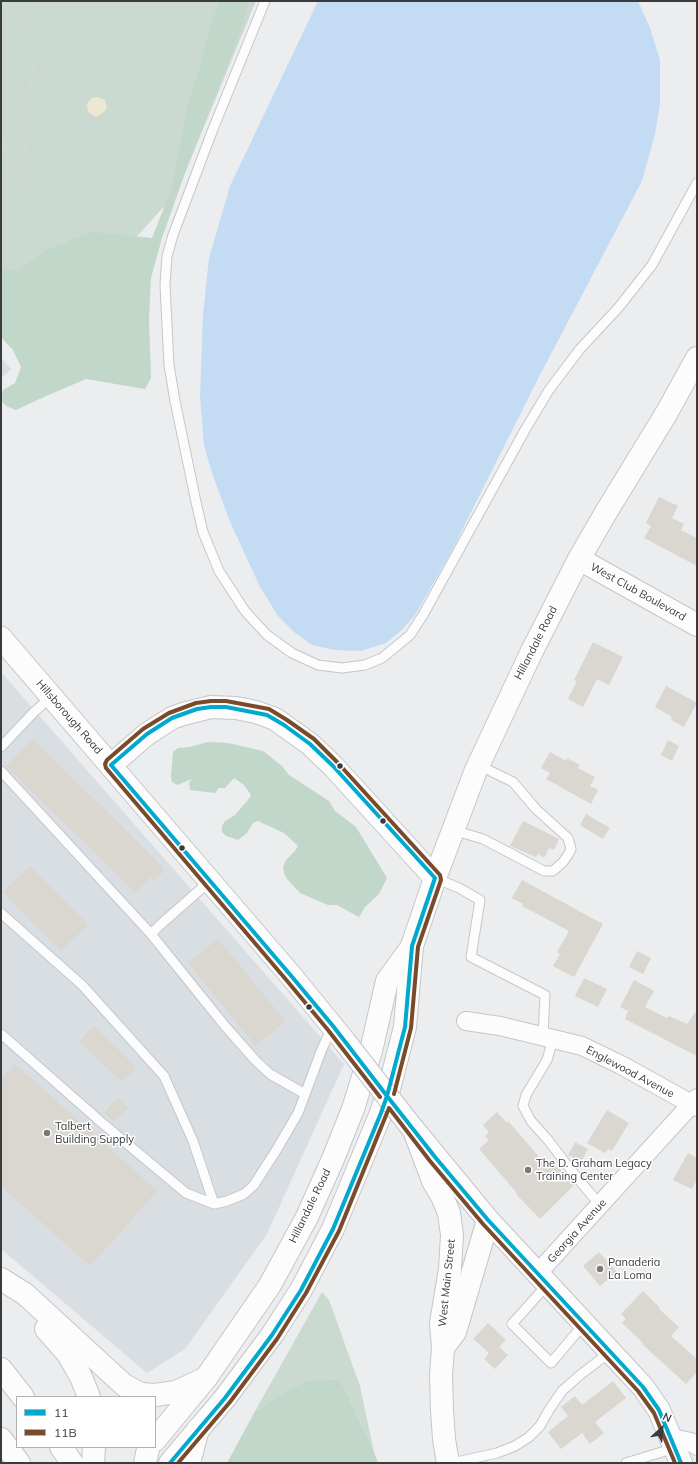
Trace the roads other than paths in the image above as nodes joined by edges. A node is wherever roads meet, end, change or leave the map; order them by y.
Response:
1 (265, 1) edge
2 (697, 183) edge
3 (697, 358) edge
4 (579, 559) junction
5 (697, 625) edge
6 (1, 638) edge
7 (51, 697) junction
8 (1, 747) edge
9 (111, 765) junction
10 (478, 765) junction
11 (1, 771) edge
12 (453, 830) junction
13 (435, 878) junction
14 (210, 881) junction
15 (1, 913) edge
16 (151, 934) junction
17 (412, 946) junction
18 (466, 1021) dead end
19 (1, 1034) edge
20 (339, 1034) junction
21 (548, 1038) junction
22 (305, 1094) junction
23 (695, 1103) edge
24 (413, 1129) junction
25 (214, 1204) junction
26 (600, 1205) junction
27 (488, 1220) junction
28 (1, 1279) edge
29 (542, 1279) junction
30 (1, 1284) edge
31 (584, 1324) junction
32 (443, 1348) junction
33 (610, 1350) junction
34 (1, 1368) edge
35 (206, 1378) junction
36 (22, 1396) edge
37 (89, 1396) edge
38 (198, 1429) junction
39 (1, 1439) edge
40 (156, 1441) edge
41 (697, 1446) edge
42 (94, 1448) edge
43 (676, 1450) edge
44 (697, 1457) edge
45 (19, 1463) edge
46 (93, 1463) edge
47 (170, 1463) edge
48 (189, 1463) edge
49 (448, 1463) edge
50 (452, 1463) edge
51 (626, 1463) edge

1 - 2 lane
3 - 4 main road, Hillandale Road
4 - 5 main road, West Club Boulevard
4 - 10 main road, Hillandale Road
6 - 7 main road, Hillsborough Road
7 - 8 lane
7 - 9 main road, Hillsborough Road
9 - 13 main road
9 - 14 main road, Hillsborough Road
10 - 12 main road, Hillandale Road
10 - 12 lane
11 - 16 lane
12 - 13 main road, Hillandale Road
13 - 17 main road, Hillandale Road
13 - 21 lane
14 - 16 lane
14 - 20 main road, Hillsborough Road
15 - 25 lane
16 - 22 lane
17 - 35 main road, Hillandale Road
17 - 38 main road, Hillandale Road
18 - 21 street, Englewood Avenue
19 - 25 lane
20 - 22 lane
20 - 24 main road, Hillsborough Road, bridge
21 - 23 street, Englewood Avenue
21 - 26 lane
22 - 25 lane
23 - 26 street, Georgia Avenue
24 - 27 main road, Hillsborough Road
24 - 32 main road, West Main Street
26 - 29 street, Georgia Avenue
27 - 29 main road, Hillsborough Road
27 - 32 main road, West Main Street
28 - 35 main road
29 - 31 main road, Hillsborough Road
29 - 31 lane
30 - 37 main road
31 - 33 main road, Hillsborough Road
32 - 49 main road, West Main Street
33 - 43 main road, Hillsborough Road
33 - 50 lane
34 - 36 main road
35 - 40 main road, Hillandale Road
38 - 47 main road, Hillandale Road
38 - 48 main road
39 - 45 main road
41 - 43 street
42 - 46 main road
43 - 44 street
43 - 51 lane

